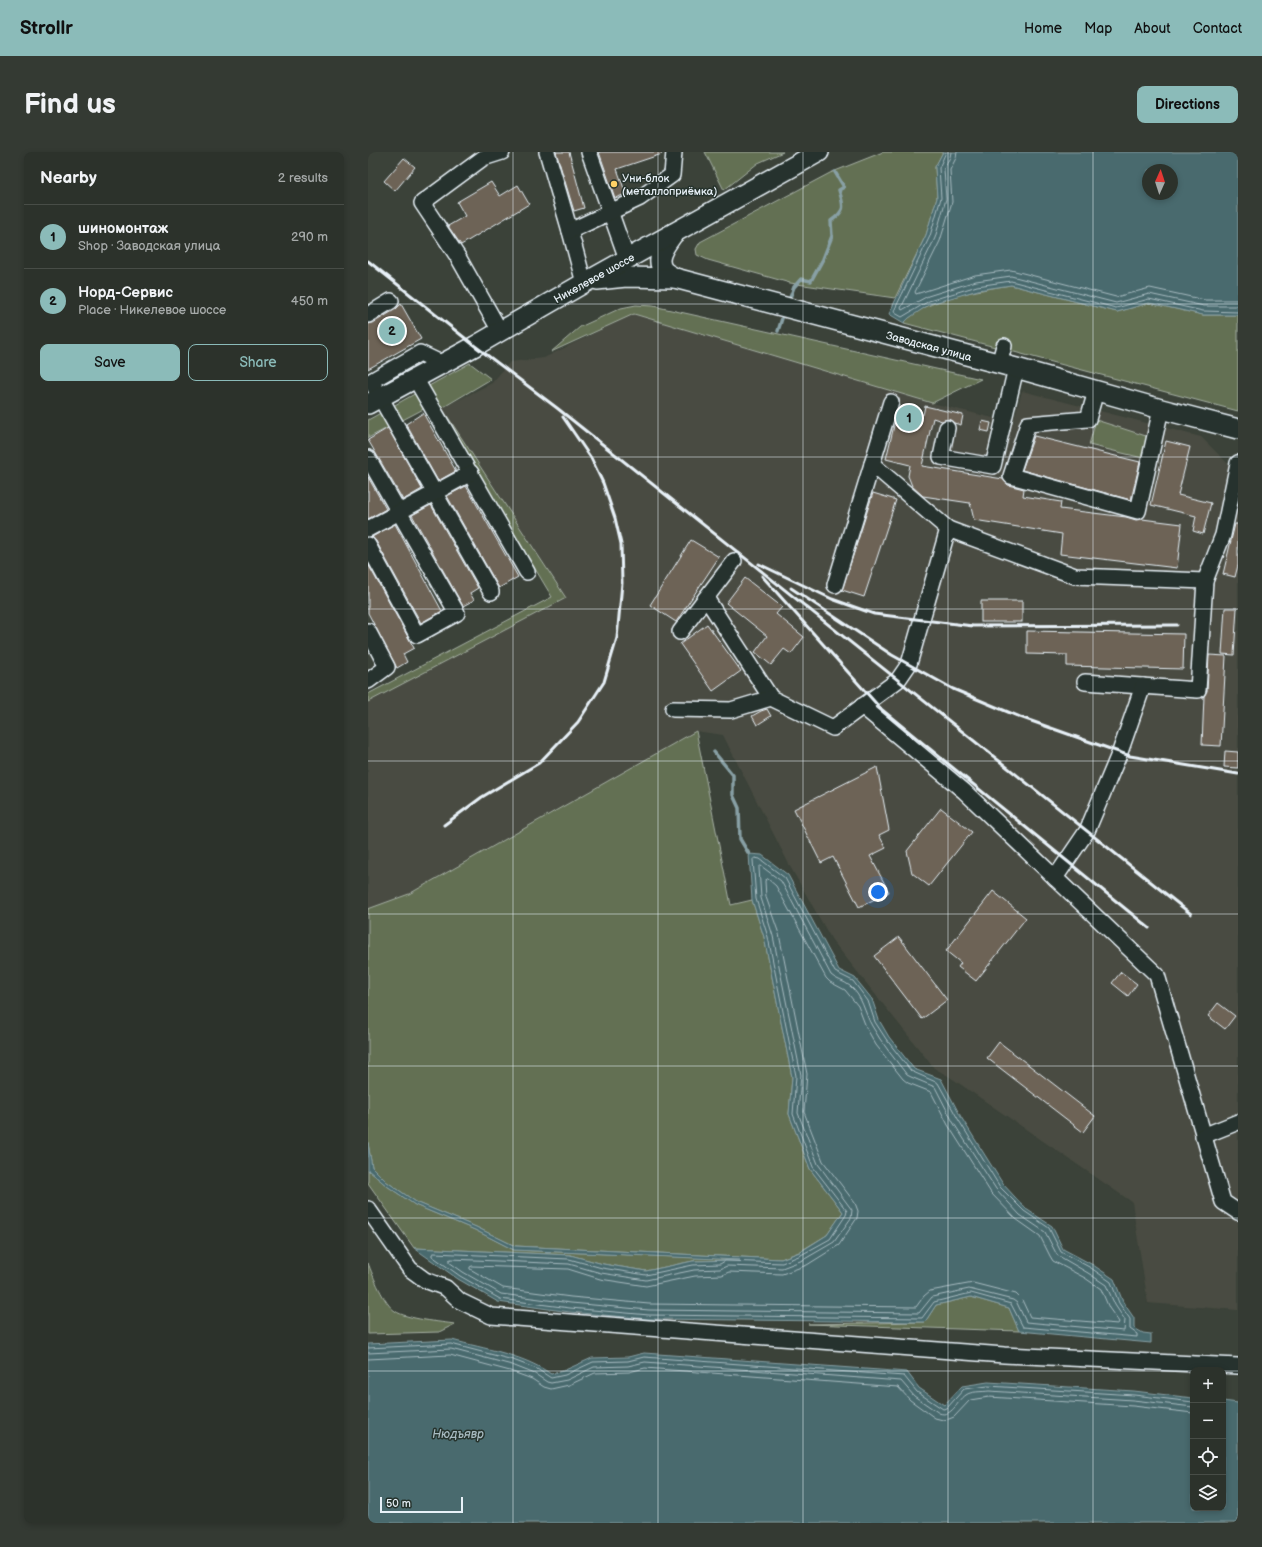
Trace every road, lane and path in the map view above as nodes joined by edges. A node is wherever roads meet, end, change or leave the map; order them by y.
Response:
1 (502, 152) edge
2 (546, 152) edge
3 (589, 152) edge
4 (674, 152) edge
5 (819, 152) edge
6 (610, 212) junction
7 (570, 231) junction
8 (674, 233) junction
9 (627, 259) junction
10 (675, 278) junction
11 (585, 282) junction
12 (391, 301) dead end
13 (368, 315) edge
14 (500, 331) junction
15 (1004, 346) dead end
16 (443, 364) junction
17 (1008, 366) junction
18 (415, 378) junction
19 (1096, 390) junction
20 (374, 401) edge
21 (891, 402) dead end
22 (1161, 409) junction
23 (947, 428) dead end
24 (1238, 429) edge
25 (368, 458) edge
26 (1238, 463) edge
27 (872, 464) junction
28 (471, 473) junction
29 (434, 493) junction
30 (399, 512) junction
31 (368, 529) edge
32 (948, 529) junction
33 (368, 545) edge
34 (734, 561) dead end
35 (527, 572) dead end
36 (1205, 581) junction
37 (835, 585) dead end
38 (491, 592) dead end
39 (706, 598) junction
40 (368, 631) edge
41 (680, 632) dead end
42 (368, 681) edge
43 (1085, 682) dead end
44 (1143, 686) junction
45 (771, 698) junction
46 (862, 706) junction
47 (673, 709) dead end
48 (1055, 878) junction
49 (1238, 1122) edge
50 (1203, 1136) junction
51 (368, 1209) edge
52 (1238, 1212) edge
53 (1238, 1366) edge

1 - 14 lane
2 - 7 lane
3 - 6 lane
4 - 6 lane
5 - 8 main road, Никелевое шоссе
6 - 7 lane
6 - 9 lane
7 - 11 lane
8 - 9 main road, Никелевое шоссе
8 - 10 main road, Заводская улица
9 - 11 main road, Никелевое шоссе
10 - 11 main road
10 - 17 main road, Заводская улица
11 - 14 main road, Никелевое шоссе
12 - 13 lane
14 - 16 main road, Никелевое шоссе
15 - 17 lane
16 - 18 main road, Никелевое шоссе
16 - 20 lane
17 - 19 main road, Заводская улица
17 - 23 lane
18 - 20 main road, Никелевое шоссе
18 - 28 lane
19 - 22 main road, Заводская улица
19 - 22 lane
20 - 29 lane
21 - 27 lane
22 - 24 main road, Заводская улица
25 - 30 lane
26 - 36 lane
27 - 32 lane
27 - 37 lane
28 - 29 lane
28 - 35 lane
29 - 30 lane
29 - 38 lane
30 - 31 lane
30 - 33 lane
32 - 36 lane
32 - 46 lane
34 - 39 lane
36 - 44 lane
39 - 41 lane
39 - 45 lane
40 - 42 lane
43 - 44 lane
44 - 48 lane
45 - 46 lane
45 - 47 lane
46 - 48 lane
48 - 50 lane
49 - 50 lane
50 - 52 lane
51 - 53 lane

